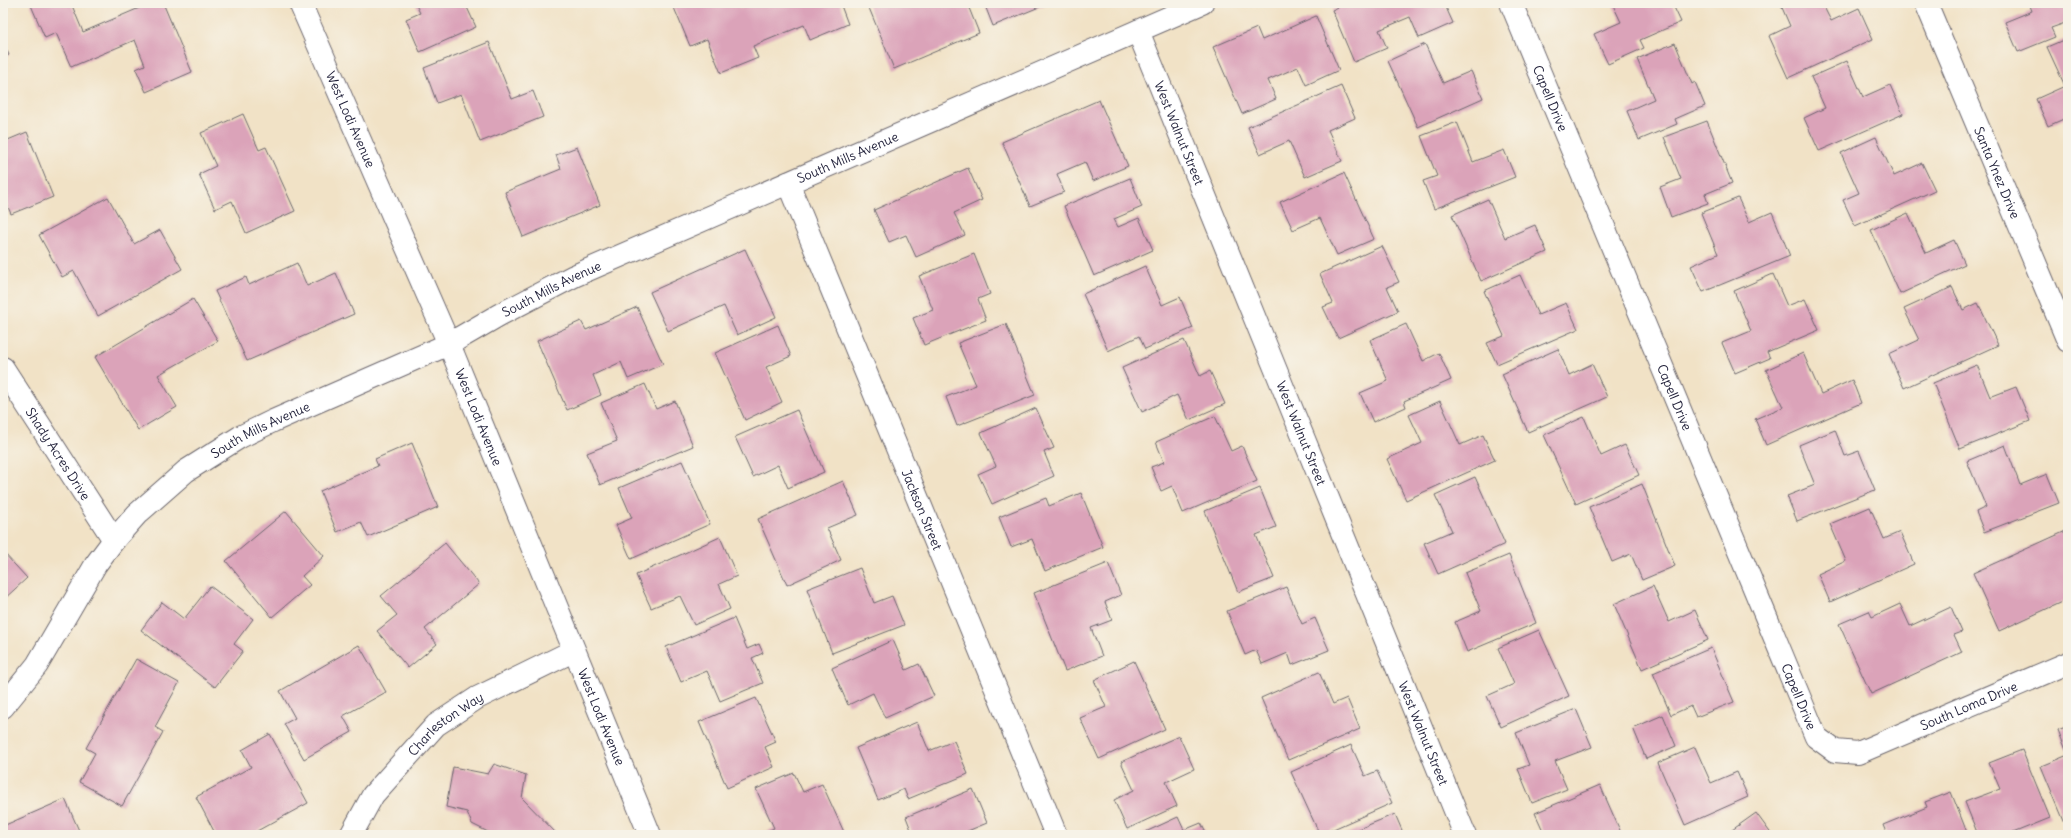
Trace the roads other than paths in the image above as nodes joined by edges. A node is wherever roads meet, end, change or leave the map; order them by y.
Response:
1 (300, 3) edge
2 (1202, 3) edge
3 (1511, 3) edge
4 (1926, 3) edge
5 (1138, 31) junction
6 (788, 183) junction
7 (2068, 341) edge
8 (449, 344) junction
9 (3, 368) edge
10 (114, 540) junction
11 (573, 650) junction
12 (2068, 663) edge
13 (3, 707) edge
14 (1870, 749) joint
15 (350, 835) edge
16 (650, 835) edge
17 (1056, 835) edge
18 (1465, 835) edge

1 - 8 street, West Lodi Avenue
2 - 5 street, South Mills Avenue
3 - 14 street, Capell Drive
4 - 7 street, Santa Ynez Drive
5 - 6 street, South Mills Avenue
5 - 18 street, West Walnut Street
6 - 8 street, South Mills Avenue
6 - 17 street, Jackson Street
8 - 10 street, South Mills Avenue
8 - 11 street, West Lodi Avenue
9 - 10 street, Shady Acres Drive
10 - 13 street, South Mills Avenue
11 - 15 street, Charleston Way
11 - 16 street, West Lodi Avenue
12 - 14 street, South Loma Drive

